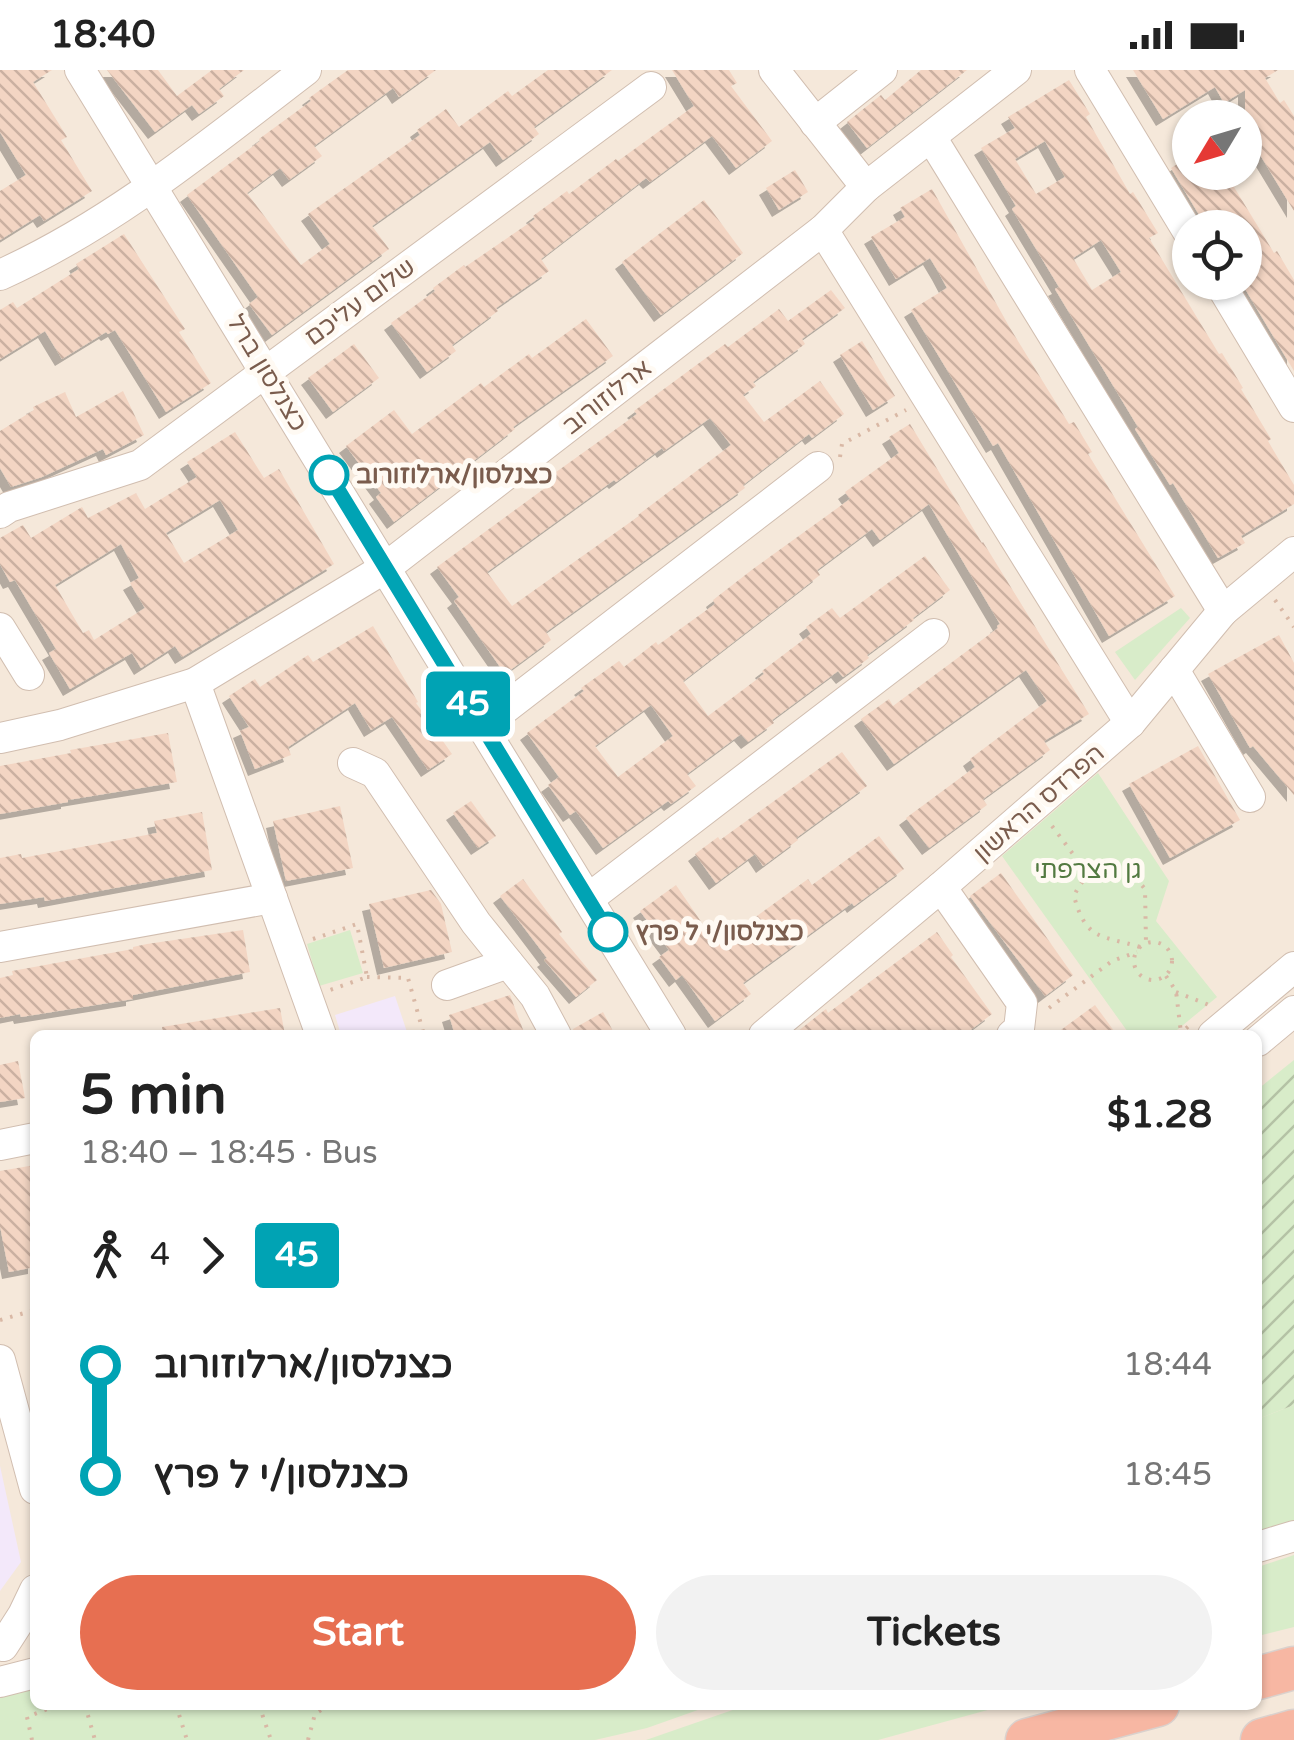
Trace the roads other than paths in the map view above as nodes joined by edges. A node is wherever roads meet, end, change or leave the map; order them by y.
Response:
1 (80, 70) edge
2 (306, 70) edge
3 (774, 70) edge
4 (882, 70) edge
5 (1016, 70) edge
6 (1090, 70) edge
7 (651, 87) dead end
8 (814, 124) junction
9 (931, 137) junction
10 (866, 187) junction
11 (152, 188) junction
12 (1175, 210) edge
13 (823, 230) junction
14 (0, 275) edge
15 (1230, 300) edge
16 (266, 371) junction
17 (1294, 407) edge
18 (818, 467) road end
19 (0, 513) edge
20 (1294, 552) edge
21 (385, 568) junction
22 (1223, 611) junction
23 (0, 628) edge
24 (934, 634) dead end
25 (1174, 670) junction
26 (29, 675) dead end
27 (196, 682) junction
28 (1130, 723) junction
29 (482, 726) junction
30 (0, 738) edge
31 (353, 763) dead end
32 (1250, 796) dead end
33 (941, 887) junction
34 (272, 898) junction
35 (588, 898) junction
36 (0, 947) edge
37 (508, 964) junction
38 (1294, 967) edge
39 (447, 985) dead end
40 (1294, 1011) edge
41 (1213, 1021) edge
42 (318, 1030) edge
43 (553, 1030) edge
44 (668, 1030) edge
45 (770, 1030) edge
46 (1016, 1030) edge
47 (1262, 1038) edge
48 (30, 1139) edge
49 (0, 1145) edge
50 (0, 1360) edge
51 (30, 1471) edge
52 (1294, 1536) edge
53 (1262, 1546) edge
54 (30, 1600) edge
55 (30, 1640) edge
56 (2, 1647) edge
57 (1294, 1668) edge
58 (30, 1674) edge
59 (1262, 1677) edge
60 (0, 1682) edge
61 (1139, 1710) edge
62 (1294, 1731) edge
63 (1027, 1740) edge
64 (1262, 1740) edge

1 - 11 street, כצנלסון ברל
2 - 11 street
3 - 8 street
4 - 8 street
5 - 9 street, ארלוזורוב
6 - 12 street
7 - 16 street, שלום עליכם
8 - 10 street
9 - 10 street, ארלוזורוב
9 - 22 street
10 - 13 street, ארלוזורוב
11 - 14 street
11 - 16 street, כצנלסון ברל
13 - 21 street, ארלוזורוב
13 - 28 street
15 - 17 street
16 - 19 street, שלום עליכם
16 - 21 street, כצנלסון ברל
18 - 29 street
20 - 22 street, הפרדס הראשון
21 - 27 street, ארלוזורוב
21 - 29 street, כצנלסון ברל
22 - 25 street, הפרדס הראשון
23 - 26 street
24 - 35 street
25 - 28 street, הפרדס הראשון
25 - 32 street
27 - 30 street, ארלוזורוב
27 - 34 street
28 - 33 street, הפרדס הראשון
29 - 35 street, כצנלסון ברל
31 - 37 street
33 - 45 street, הפרדס הראשון
33 - 46 street
34 - 36 street
34 - 42 street
35 - 44 street, כצנלסון ברל
37 - 39 street
37 - 43 street
38 - 41 street
40 - 47 street
48 - 49 street
50 - 51 street
52 - 53 street
54 - 56 street
55 - 56 street
57 - 59 highway
58 - 60 street
61 - 63 highway
62 - 64 highway

